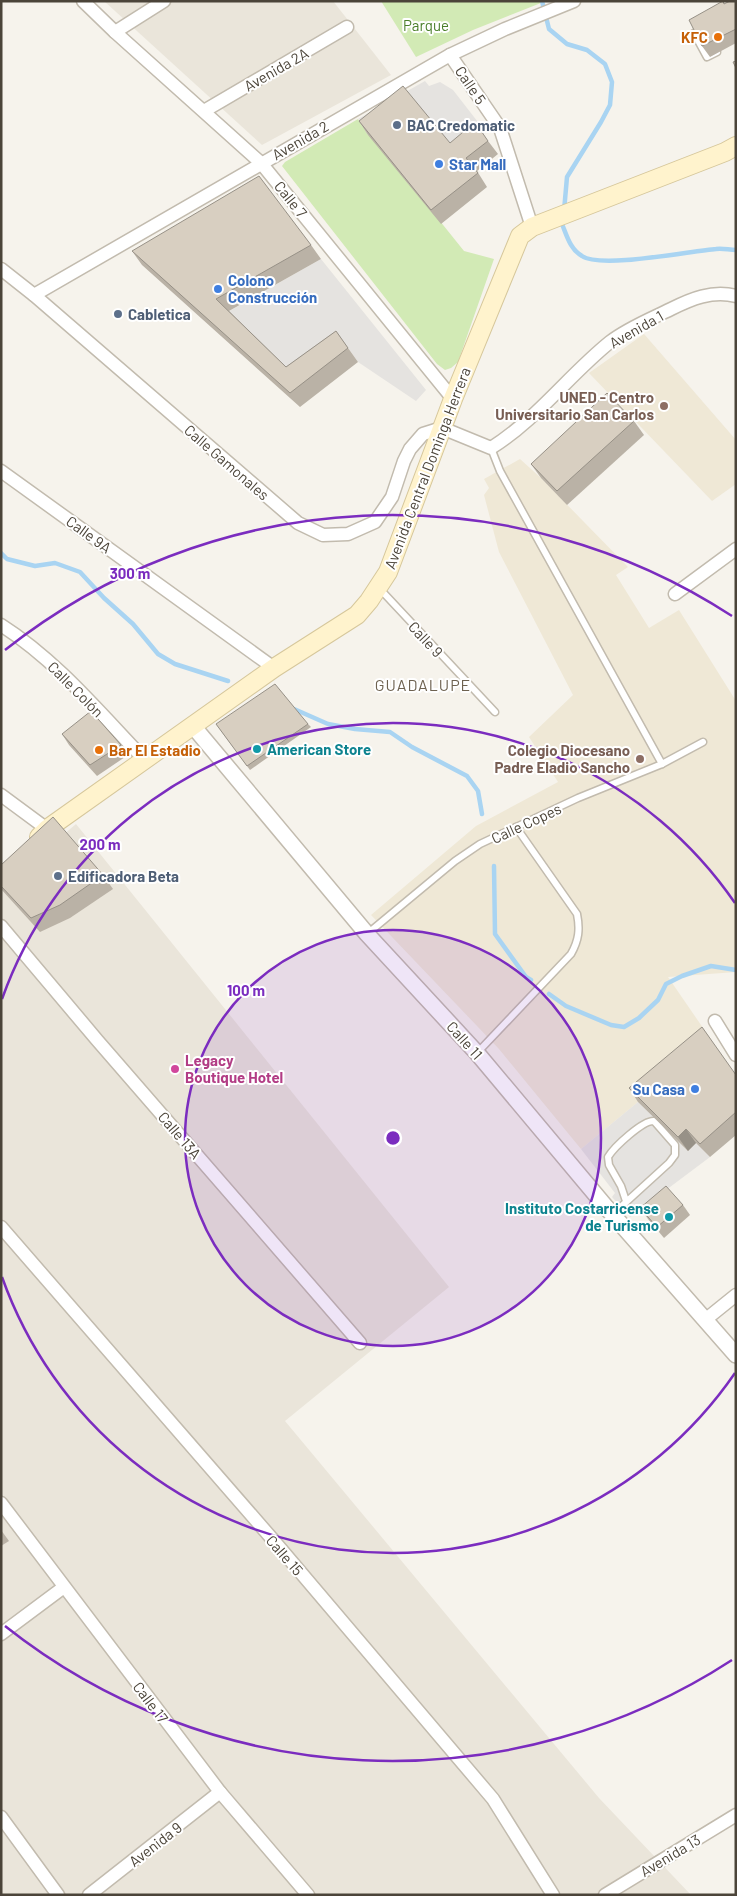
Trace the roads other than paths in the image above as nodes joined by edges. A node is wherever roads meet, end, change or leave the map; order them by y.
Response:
1 (83, 1) edge
2 (164, 1) edge
3 (574, 1) edge
4 (711, 24) edge
5 (347, 27) dead end
6 (115, 32) junction
7 (721, 50) dead end
8 (450, 55) junction
9 (204, 111) junction
10 (736, 146) edge
11 (261, 163) junction
12 (540, 224) junction
13 (1, 269) edge
14 (730, 294) edge
15 (34, 295) junction
16 (453, 399) junction
17 (442, 428) junction
18 (491, 448) junction
19 (1, 471) edge
20 (736, 549) edge
21 (378, 587) junction
22 (675, 594) dead end
23 (1, 625) edge
24 (274, 668) junction
25 (495, 712) dead end
26 (193, 726) junction
27 (703, 742) dead end
28 (144, 759) junction
29 (662, 764) junction
30 (1, 795) edge
31 (516, 828) junction
32 (47, 829) junction
33 (27, 849) edge
34 (1, 926) edge
35 (367, 934) junction
36 (715, 1021) dead end
37 (477, 1053) junction
38 (736, 1055) edge
39 (626, 1201) junction
40 (613, 1214) junction
41 (1, 1228) edge
42 (736, 1295) edge
43 (705, 1320) junction
44 (360, 1343) dead end
45 (736, 1355) edge
46 (1, 1503) edge
47 (64, 1587) junction
48 (1, 1634) edge
49 (220, 1792) junction
50 (736, 1815) edge
51 (1, 1818) edge
52 (58, 1895) edge
53 (89, 1895) edge
54 (308, 1895) edge
55 (553, 1895) edge
56 (605, 1895) edge

1 - 6 street, Calle 7
2 - 6 street
3 - 8 street, Avenida 2
4 - 7 lane
5 - 9 street, Avenida 2A
6 - 9 street, Calle 7
8 - 11 street, Avenida 2
8 - 12 street, Calle 5
9 - 11 street, Calle 7
10 - 12 main road, Avenida Central Dominga Herrera
11 - 15 street, Avenida 2
11 - 16 street, Calle 7
12 - 16 main road, Avenida Central Dominga Herrera
13 - 15 street, Calle Gamonales
14 - 18 street, Avenida 1
15 - 17 street, Calle Gamonales
16 - 17 main road, Avenida Central Dominga Herrera
17 - 18 street
17 - 21 main road, Avenida Central Dominga Herrera
18 - 29 lane
19 - 24 street, Calle 9A
20 - 22 street
21 - 24 main road, Avenida Central Dominga Herrera
21 - 25 lane, Calle 9
23 - 28 street, Calle Colón
24 - 26 main road, Avenida Central Dominga Herrera
26 - 28 main road, Avenida Central Dominga Herrera
26 - 35 street, Calle 11
27 - 29 lane, Calle Copes
28 - 32 main road, Avenida Central Dominga Herrera
29 - 31 lane, Calle Copes
30 - 32 street
31 - 35 lane, Calle Copes
31 - 37 lane
32 - 33 main road, Avenida Central Dominga Herrera
34 - 44 street, Calle 13A
35 - 37 street, Calle 11
36 - 38 street
37 - 40 street, Calle 11
39 - 39 lane
39 - 40 lane
40 - 43 street, Calle 11
41 - 55 street, Calle 15
42 - 43 street
43 - 45 street, Calle 11
46 - 47 street, Calle 17
47 - 48 street
47 - 49 street, Calle 17
49 - 53 street, Avenida 9
49 - 54 street, Calle 17
50 - 56 street, Avenida 13
51 - 52 street

